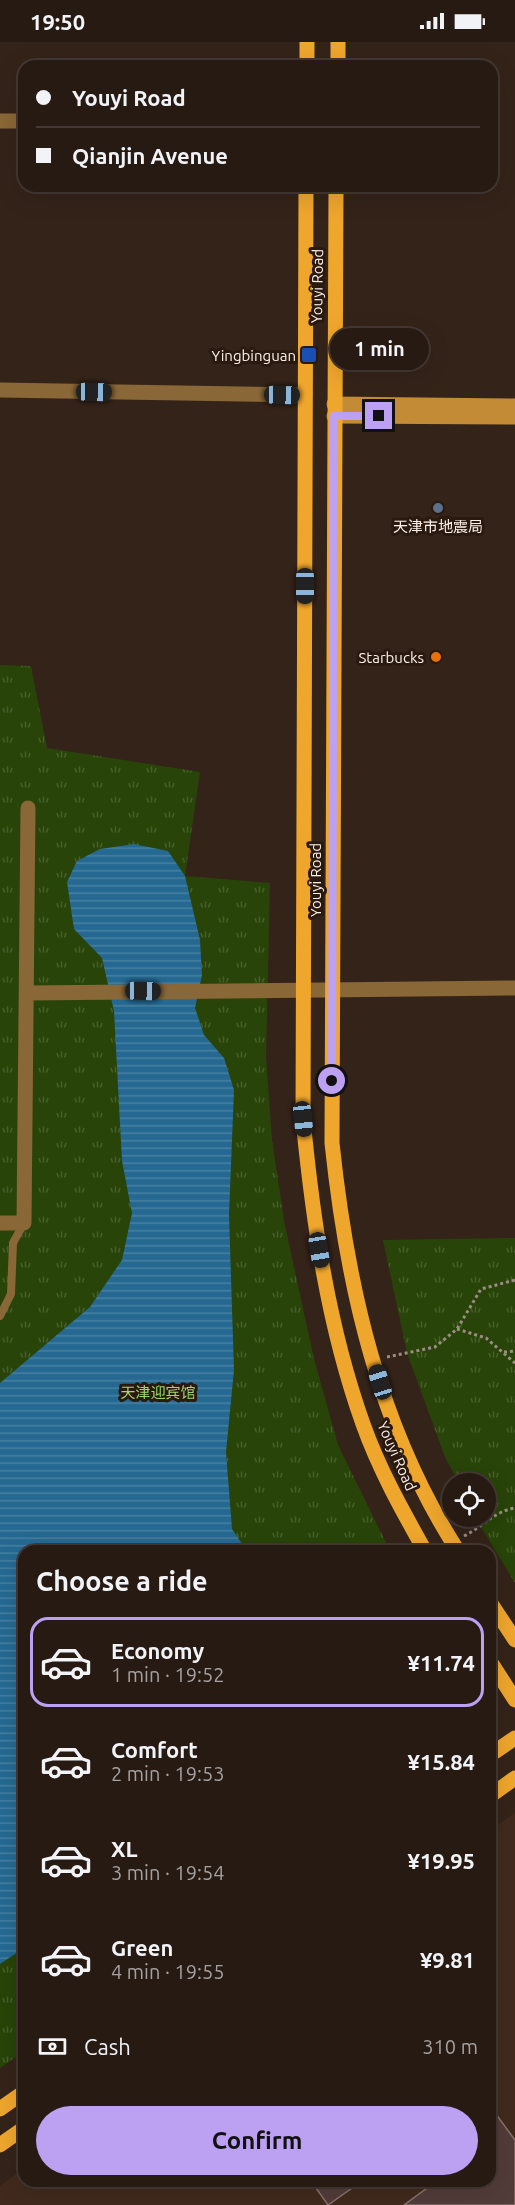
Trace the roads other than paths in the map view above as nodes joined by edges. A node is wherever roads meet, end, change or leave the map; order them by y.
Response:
1 (307, 42) edge
2 (338, 42) edge
3 (307, 60) edge
4 (338, 60) edge
5 (0, 121) edge
6 (18, 122) edge
7 (306, 192) edge
8 (336, 192) edge
9 (0, 390) edge
10 (305, 395) junction
11 (515, 406) edge
12 (334, 410) junction
13 (515, 417) edge
14 (28, 808) dead end
15 (303, 988) junction
16 (333, 988) junction
17 (515, 988) edge
18 (28, 993) junction
19 (0, 1223) edge
20 (24, 1223) junction
21 (0, 1316) edge
22 (422, 1545) edge
23 (454, 1545) edge
24 (496, 1611) edge
25 (515, 1640) edge
26 (496, 1670) edge
27 (515, 1700) edge
28 (515, 1738) edge
29 (496, 1751) edge
30 (515, 1778) edge
31 (496, 1792) edge
32 (18, 2096) edge
33 (0, 2109) edge
34 (18, 2132) edge
35 (0, 2145) edge

1 - 3 main road
2 - 4 main road
5 - 6 street
7 - 10 main road, Youyi Road
8 - 12 main road, Youyi Road
9 - 10 street
10 - 15 main road, Youyi Road
11 - 12 street
12 - 13 street
12 - 16 main road, Youyi Road
14 - 18 street
15 - 16 street
15 - 18 street
15 - 22 main road, Youyi Road
16 - 17 street
16 - 23 main road, Youyi Road
18 - 20 street
19 - 20 street
20 - 21 lane
24 - 25 main road
26 - 27 main road
28 - 29 main road
30 - 31 main road
32 - 33 main road
34 - 35 main road

